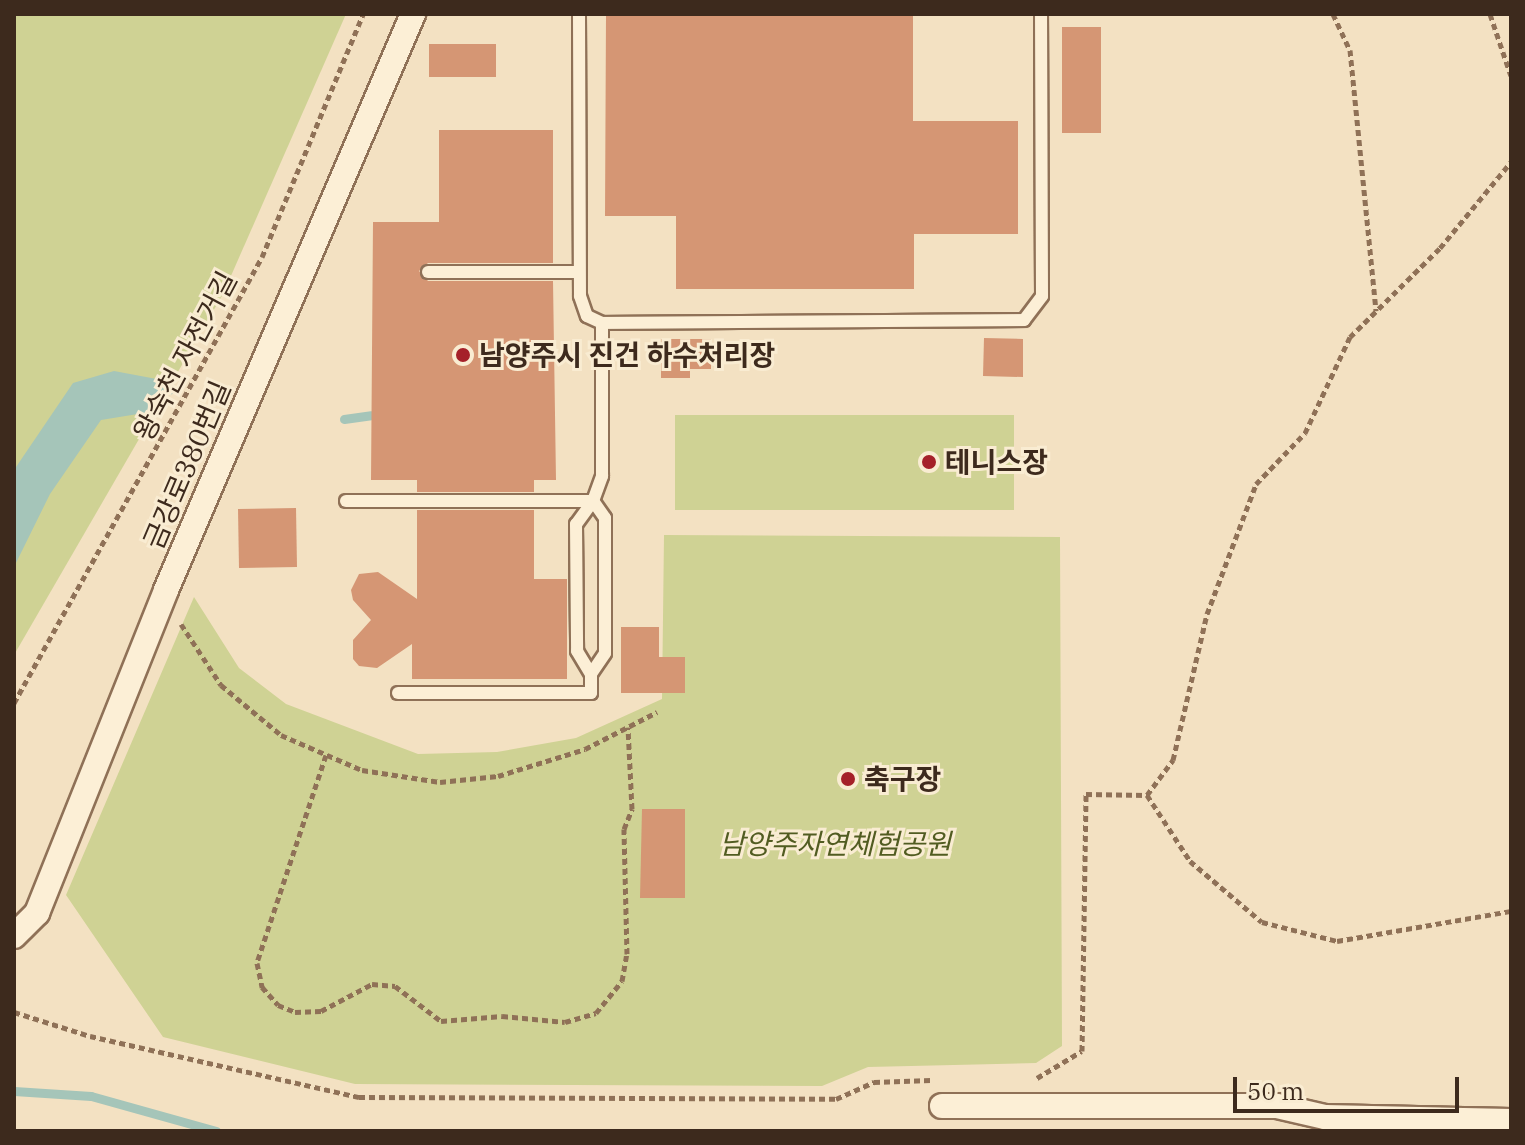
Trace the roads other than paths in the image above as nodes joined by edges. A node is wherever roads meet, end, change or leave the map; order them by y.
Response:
1 (413, 14) edge
2 (579, 14) edge
3 (1041, 14) edge
4 (428, 272) dead end
5 (579, 272) junction
6 (602, 323) junction
7 (346, 501) dead end
8 (593, 501) junction
9 (591, 674) junction
10 (398, 693) dead end
11 (14, 936) edge
12 (942, 1106) dead end
13 (1511, 1121) edge

1 - 11 street, 금강로380번길
2 - 5 lane
3 - 6 lane
4 - 5 lane
5 - 6 lane
6 - 8 lane
7 - 8 lane
8 - 9 lane
8 - 9 lane
9 - 10 lane
12 - 13 street

